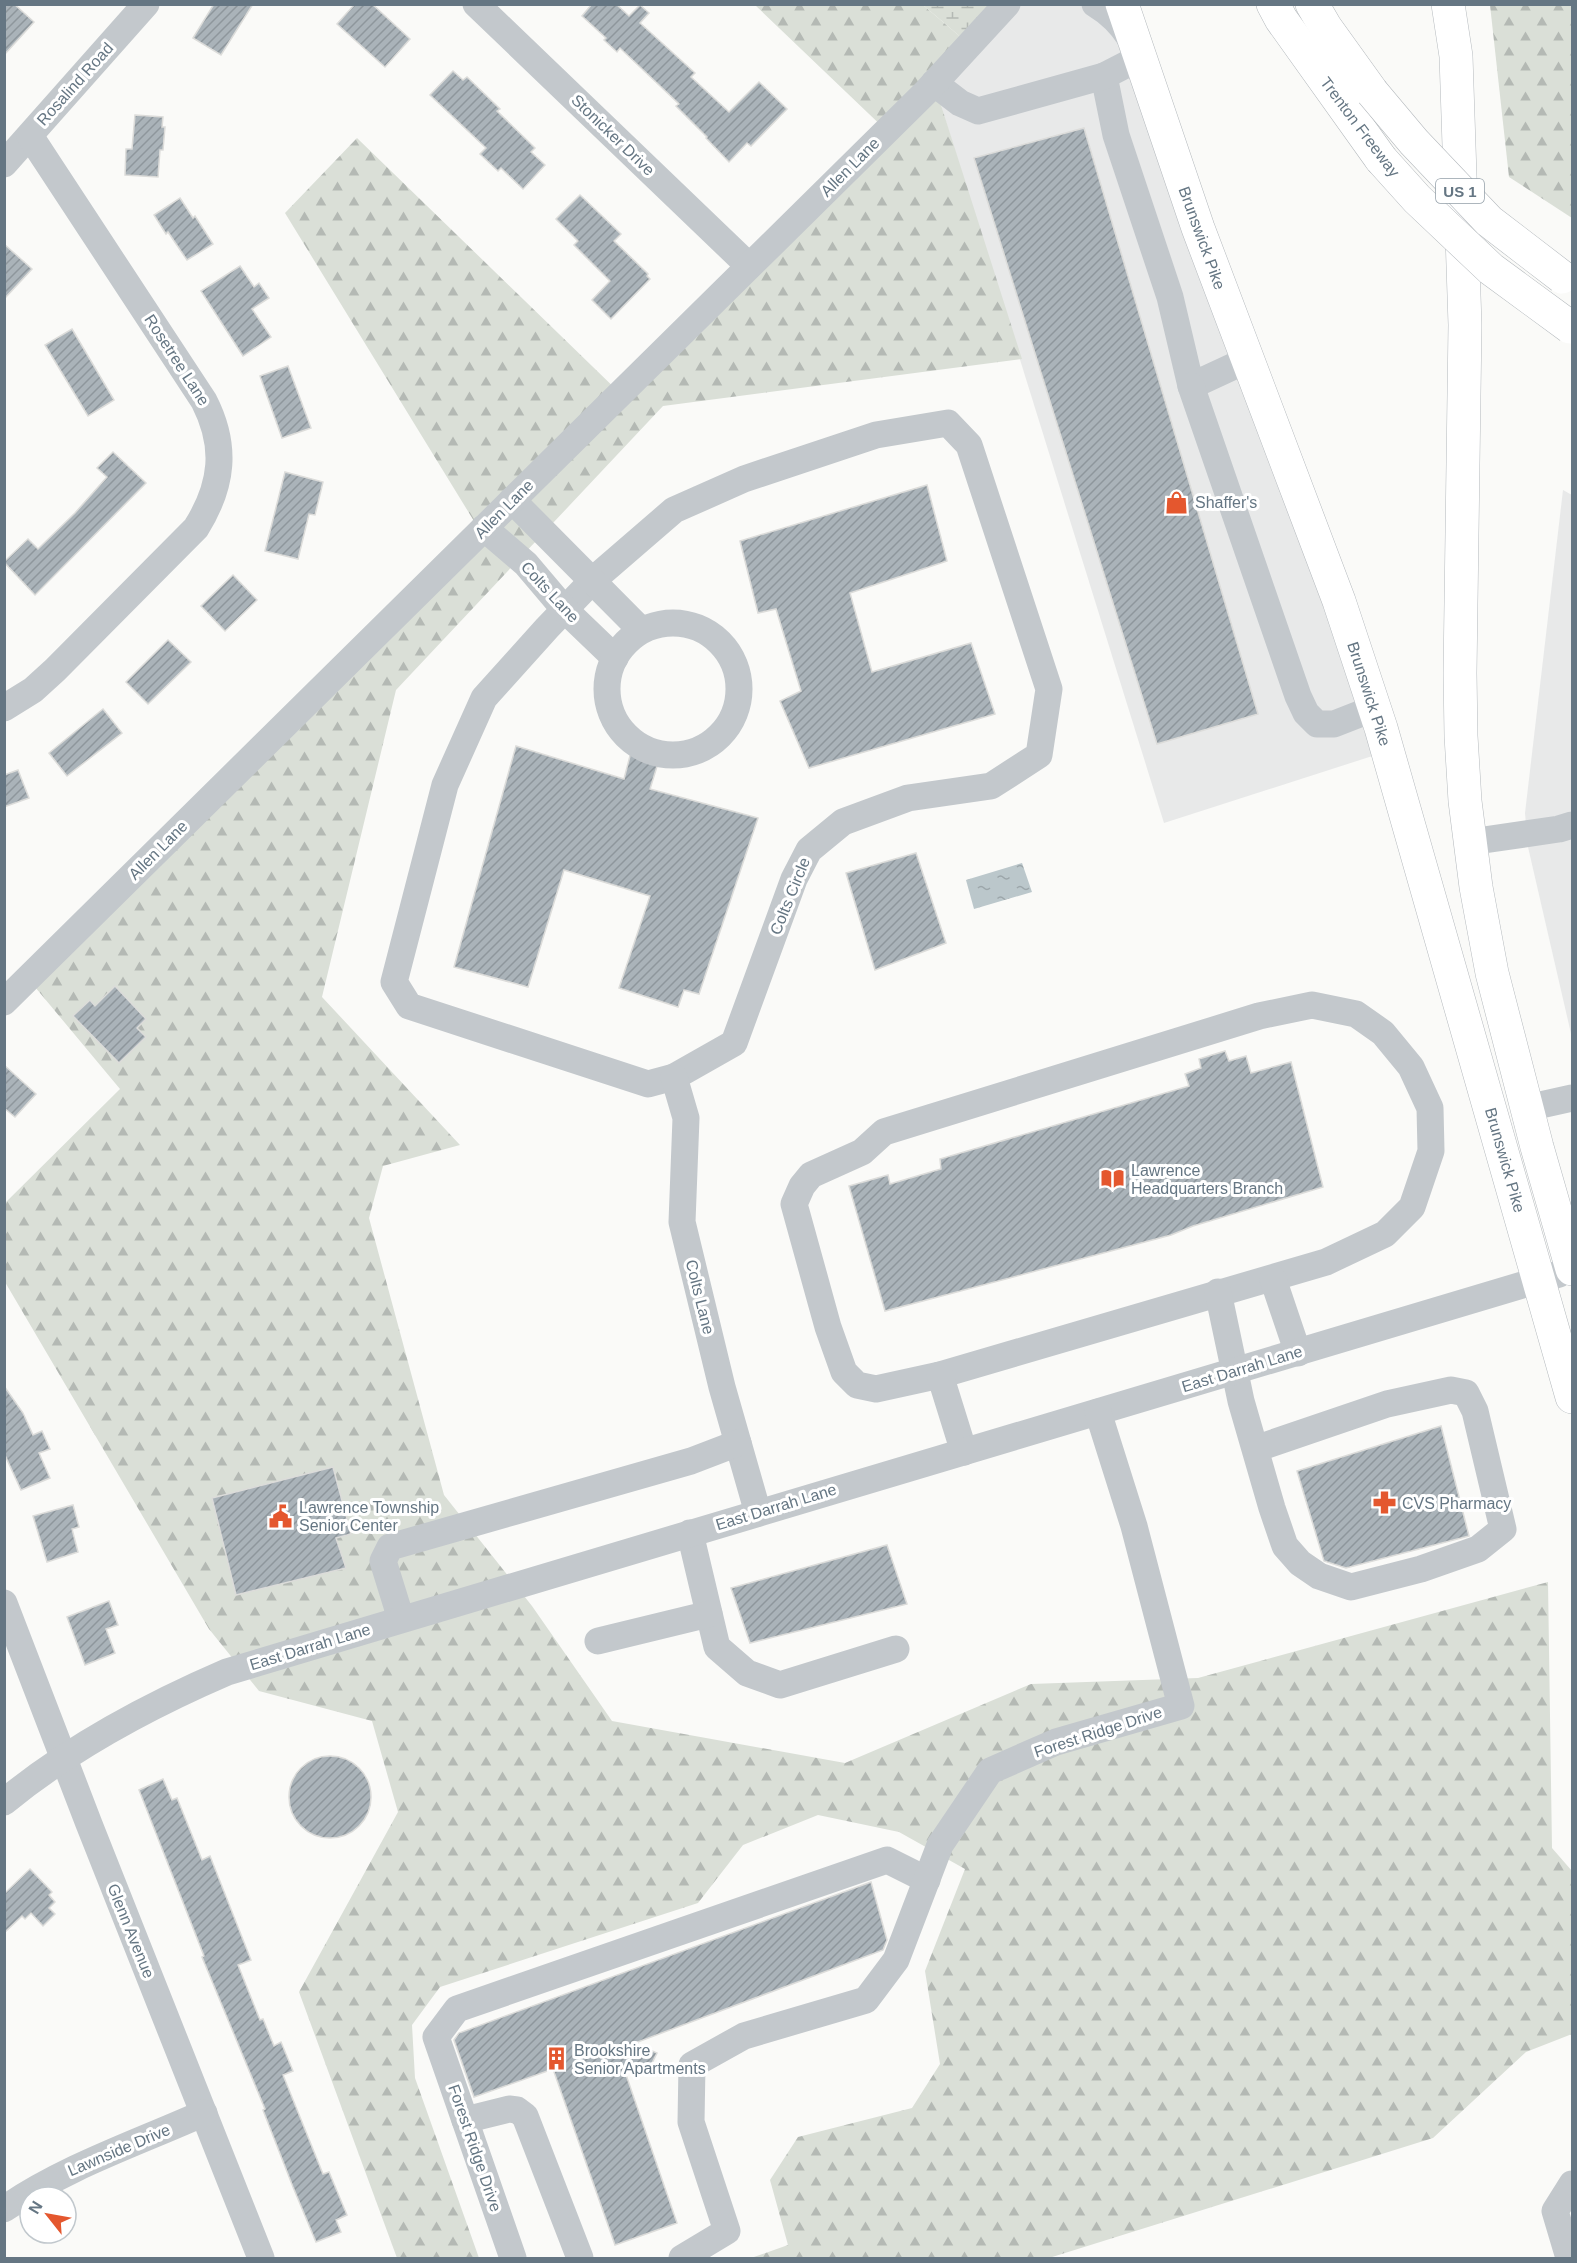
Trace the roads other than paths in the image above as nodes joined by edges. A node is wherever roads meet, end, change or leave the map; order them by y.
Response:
1 (146, 4) edge
2 (476, 4) edge
3 (1095, 4) edge
4 (1122, 4) edge
5 (1273, 4) edge
6 (1312, 4) edge
7 (1448, 4) edge
8 (1007, 7) edge
9 (1137, 51) junction
10 (1104, 76) junction
11 (934, 83) junction
12 (30, 136) junction
13 (4, 164) edge
14 (749, 266) junction
15 (1567, 281) edge
16 (1571, 328) edge
17 (1247, 360) junction
18 (1191, 386) junction
19 (513, 500) junction
20 (484, 528) junction
21 (593, 580) junction
22 (565, 610) junction
23 (641, 630) junction
24 (615, 658) junction
25 (4, 708) edge
26 (1375, 708) junction
27 (1572, 825) edge
28 (1470, 842) junction
29 (4, 1002) edge
30 (674, 1077) junction
31 (1572, 1098) edge
32 (1527, 1108) junction
33 (1572, 1270) edge
34 (1273, 1279) junction
35 (1538, 1282) junction
36 (1218, 1292) junction
37 (1298, 1353) junction
38 (1236, 1371) junction
39 (940, 1375) junction
40 (1572, 1397) edge
41 (1098, 1412) junction
42 (738, 1443) junction
43 (1255, 1449) junction
44 (964, 1452) junction
45 (758, 1513) junction
46 (690, 1533) junction
47 (4, 1602) edge
48 (709, 1614) junction
49 (401, 1619) junction
50 (598, 1641) dead end
51 (896, 1649) dead end
52 (64, 1759) junction
53 (4, 1802) edge
54 (927, 1880) junction
55 (204, 2113) junction
56 (465, 2120) junction
57 (1572, 2184) edge
58 (4, 2209) edge
59 (261, 2259) edge
60 (513, 2259) edge
61 (580, 2259) edge
62 (682, 2259) edge
63 (1569, 2259) edge

1 - 12 street, Rosalind Road
2 - 14 street, Stonicker Drive
3 - 9 street
4 - 9 main road, Brunswick Pike
5 - 16 main road, Trenton Freeway / US 1, bridge
6 - 15 main road, Trenton Freeway / US 1, bridge
7 - 28 main road
8 - 11 street, Allen Lane
9 - 10 street
9 - 17 main road, Brunswick Pike
10 - 11 street
10 - 18 street
11 - 14 street, Allen Lane
12 - 13 street, Rosalind Road
12 - 25 street, Rosetree Lane
14 - 19 street, Allen Lane
17 - 18 street
17 - 26 main road, Brunswick Pike
18 - 26 street
19 - 20 street, Allen Lane
19 - 21 street
20 - 22 street, Colts Lane
20 - 29 street, Allen Lane
21 - 22 street, Colts Circle
21 - 23 street
21 - 30 street, Colts Circle
22 - 24 street, Colts Lane
22 - 30 street, Colts Circle
23 - 24 street
23 - 24 street
26 - 35 main road, Brunswick Pike
27 - 28 street
28 - 32 main road
30 - 42 street, Colts Lane
31 - 32 street
32 - 33 main road
33 - 35 street, East Darrah Lane
34 - 36 street
34 - 37 street
34 - 39 street
35 - 37 street, East Darrah Lane
35 - 40 main road, Brunswick Pike
36 - 38 street
36 - 39 street
37 - 38 street, East Darrah Lane
38 - 41 street, East Darrah Lane
38 - 43 street
39 - 44 street
41 - 44 street, East Darrah Lane
41 - 54 street, Forest Ridge Drive
42 - 45 street, Colts Lane
42 - 49 street
43 - 43 street
44 - 45 street, East Darrah Lane
45 - 46 street, East Darrah Lane
46 - 48 street
46 - 49 street, East Darrah Lane
47 - 52 street, Glenn Avenue
48 - 50 street
48 - 51 street
49 - 52 street, East Darrah Lane
52 - 53 street, East Darrah Lane
52 - 55 street, Glenn Avenue
54 - 56 street, Forest Ridge Drive
54 - 62 street, Forest Ridge Drive
55 - 58 street, Lawnside Drive
55 - 59 street, Glenn Avenue
56 - 60 street, Forest Ridge Drive
56 - 61 street
57 - 63 street

